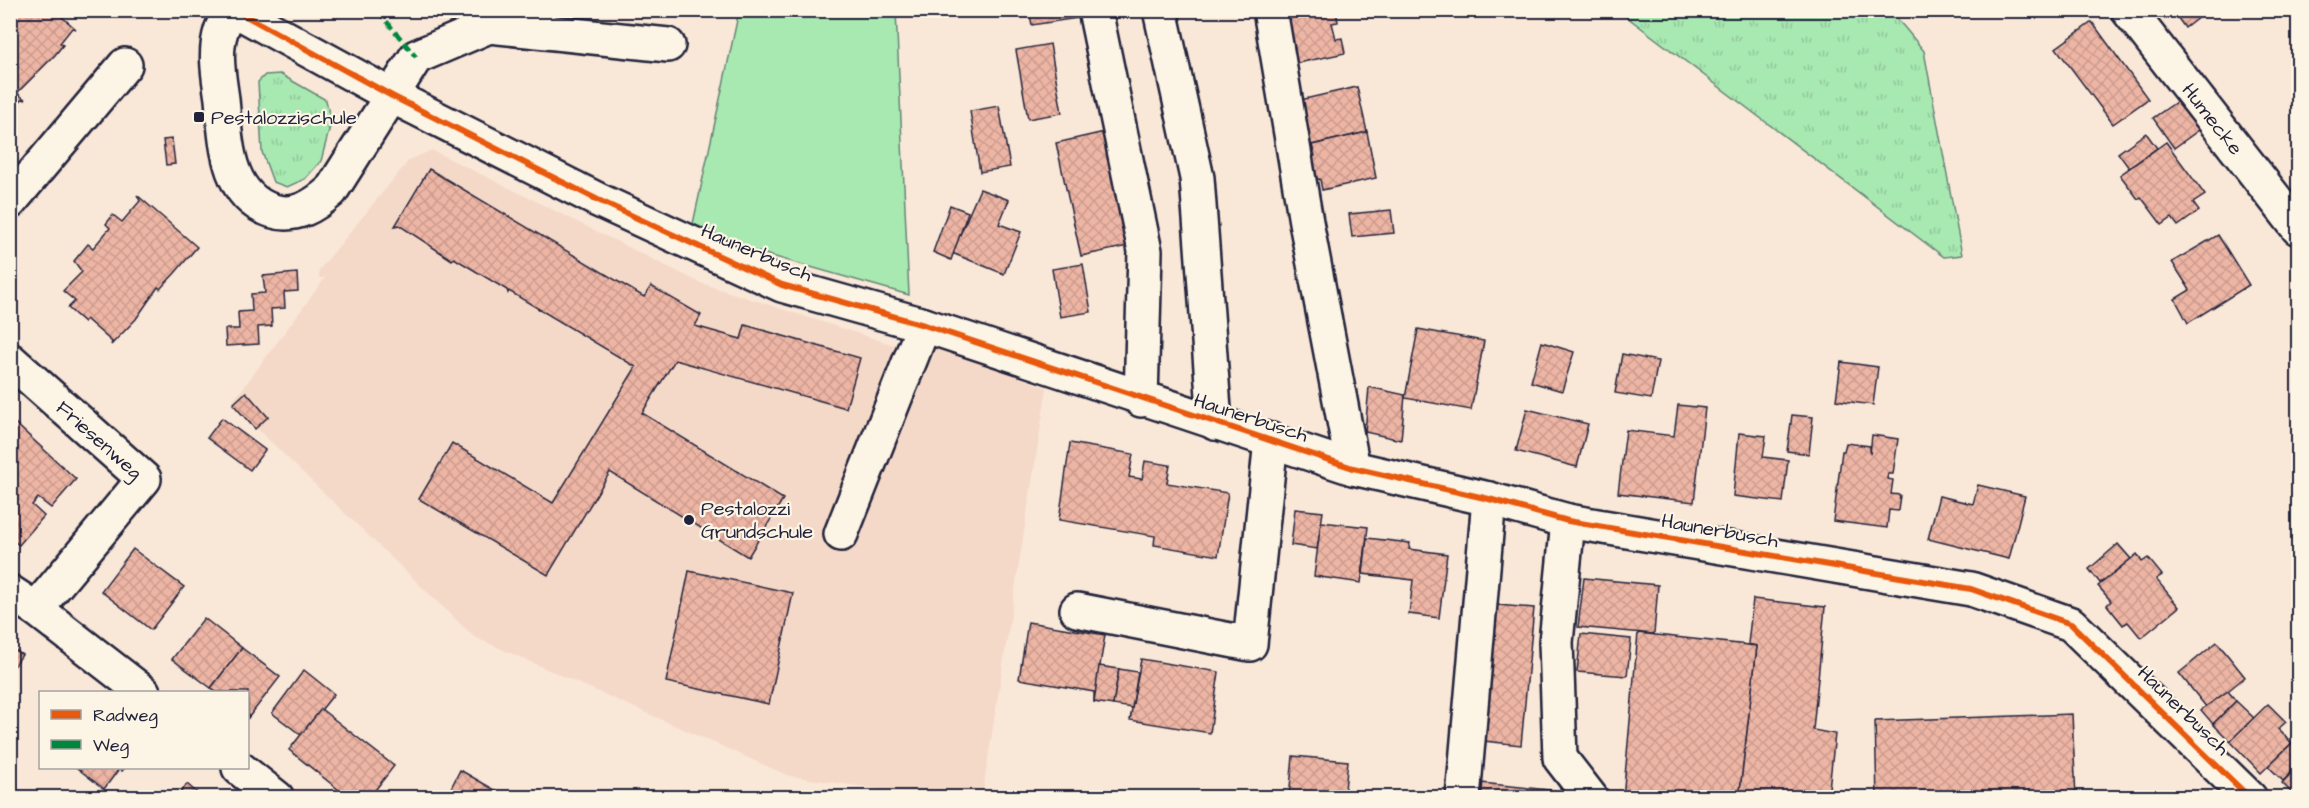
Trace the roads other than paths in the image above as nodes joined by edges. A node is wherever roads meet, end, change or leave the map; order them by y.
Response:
1 (233, 10) edge
2 (1095, 10) edge
3 (1160, 10) edge
4 (1270, 10) edge
5 (2128, 10) edge
6 (668, 45) dead end
7 (125, 65) dead end
8 (392, 96) junction
9 (10, 202) edge
10 (2298, 228) edge
11 (924, 325) junction
12 (10, 360) edge
13 (1142, 400) junction
14 (1215, 423) junction
15 (1271, 440) junction
16 (1353, 468) junction
17 (1489, 499) junction
18 (1568, 522) junction
19 (841, 534) dead end
20 (23, 600) edge
21 (1077, 610) dead end
22 (140, 691) edge
23 (239, 769) edge
24 (277, 798) edge
25 (1463, 798) edge
26 (1591, 798) edge
27 (2250, 798) edge

1 - 8 street, Haunerbusch
1 - 8 street
2 - 13 street
3 - 14 street
4 - 16 street
5 - 10 street, Humecke
6 - 8 street
7 - 9 street
8 - 11 street, Haunerbusch
11 - 13 street, Haunerbusch
11 - 19 street
12 - 20 street, Friesenweg
13 - 14 street, Haunerbusch
14 - 15 street, Haunerbusch
15 - 16 street, Haunerbusch
15 - 21 street, Haunerbusch
16 - 17 street, Haunerbusch
17 - 18 street, Haunerbusch
17 - 25 street
18 - 26 street
18 - 27 street, Haunerbusch
20 - 22 street
23 - 24 street

